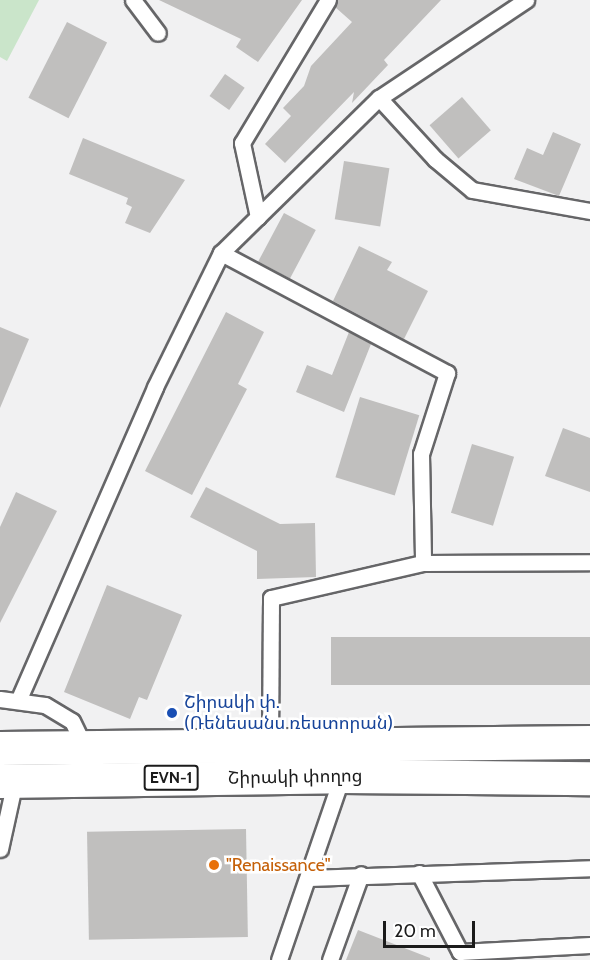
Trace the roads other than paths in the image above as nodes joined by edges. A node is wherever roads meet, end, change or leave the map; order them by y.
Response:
1 (133, 0) edge
2 (328, 0) edge
3 (526, 0) edge
4 (158, 33) dead end
5 (379, 98) junction
6 (590, 211) edge
7 (258, 216) junction
8 (221, 253) junction
9 (590, 562) edge
10 (423, 563) junction
11 (0, 699) edge
12 (18, 701) junction
13 (590, 742) edge
14 (270, 744) junction
15 (84, 747) junction
16 (0, 748) edge
17 (342, 776) junction
18 (590, 778) edge
19 (7, 781) edge
20 (0, 849) edge
21 (590, 868) edge
22 (419, 873) junction
23 (361, 874) junction
24 (309, 878) junction
25 (590, 945) edge
26 (279, 960) edge
27 (330, 960) edge

1 - 4 lane
2 - 7 lane
3 - 5 lane
5 - 6 lane
5 - 7 lane
7 - 8 lane
8 - 10 lane
8 - 12 lane
9 - 10 lane
10 - 14 lane
11 - 12 lane
12 - 15 lane
13 - 14 highway, Շիրակի փողոց / EVN-1
14 - 15 highway, Շիրակի փողոց / EVN-1
15 - 16 highway, Շիրակի փողոց / EVN-1
17 - 18 highway, Շիրակի փողոց / EVN-1
17 - 19 highway, Շիրակի փողոց / EVN-1
17 - 24 lane
19 - 20 lane
21 - 22 lane
22 - 23 lane
22 - 25 lane
23 - 24 lane
23 - 27 lane
24 - 26 lane

